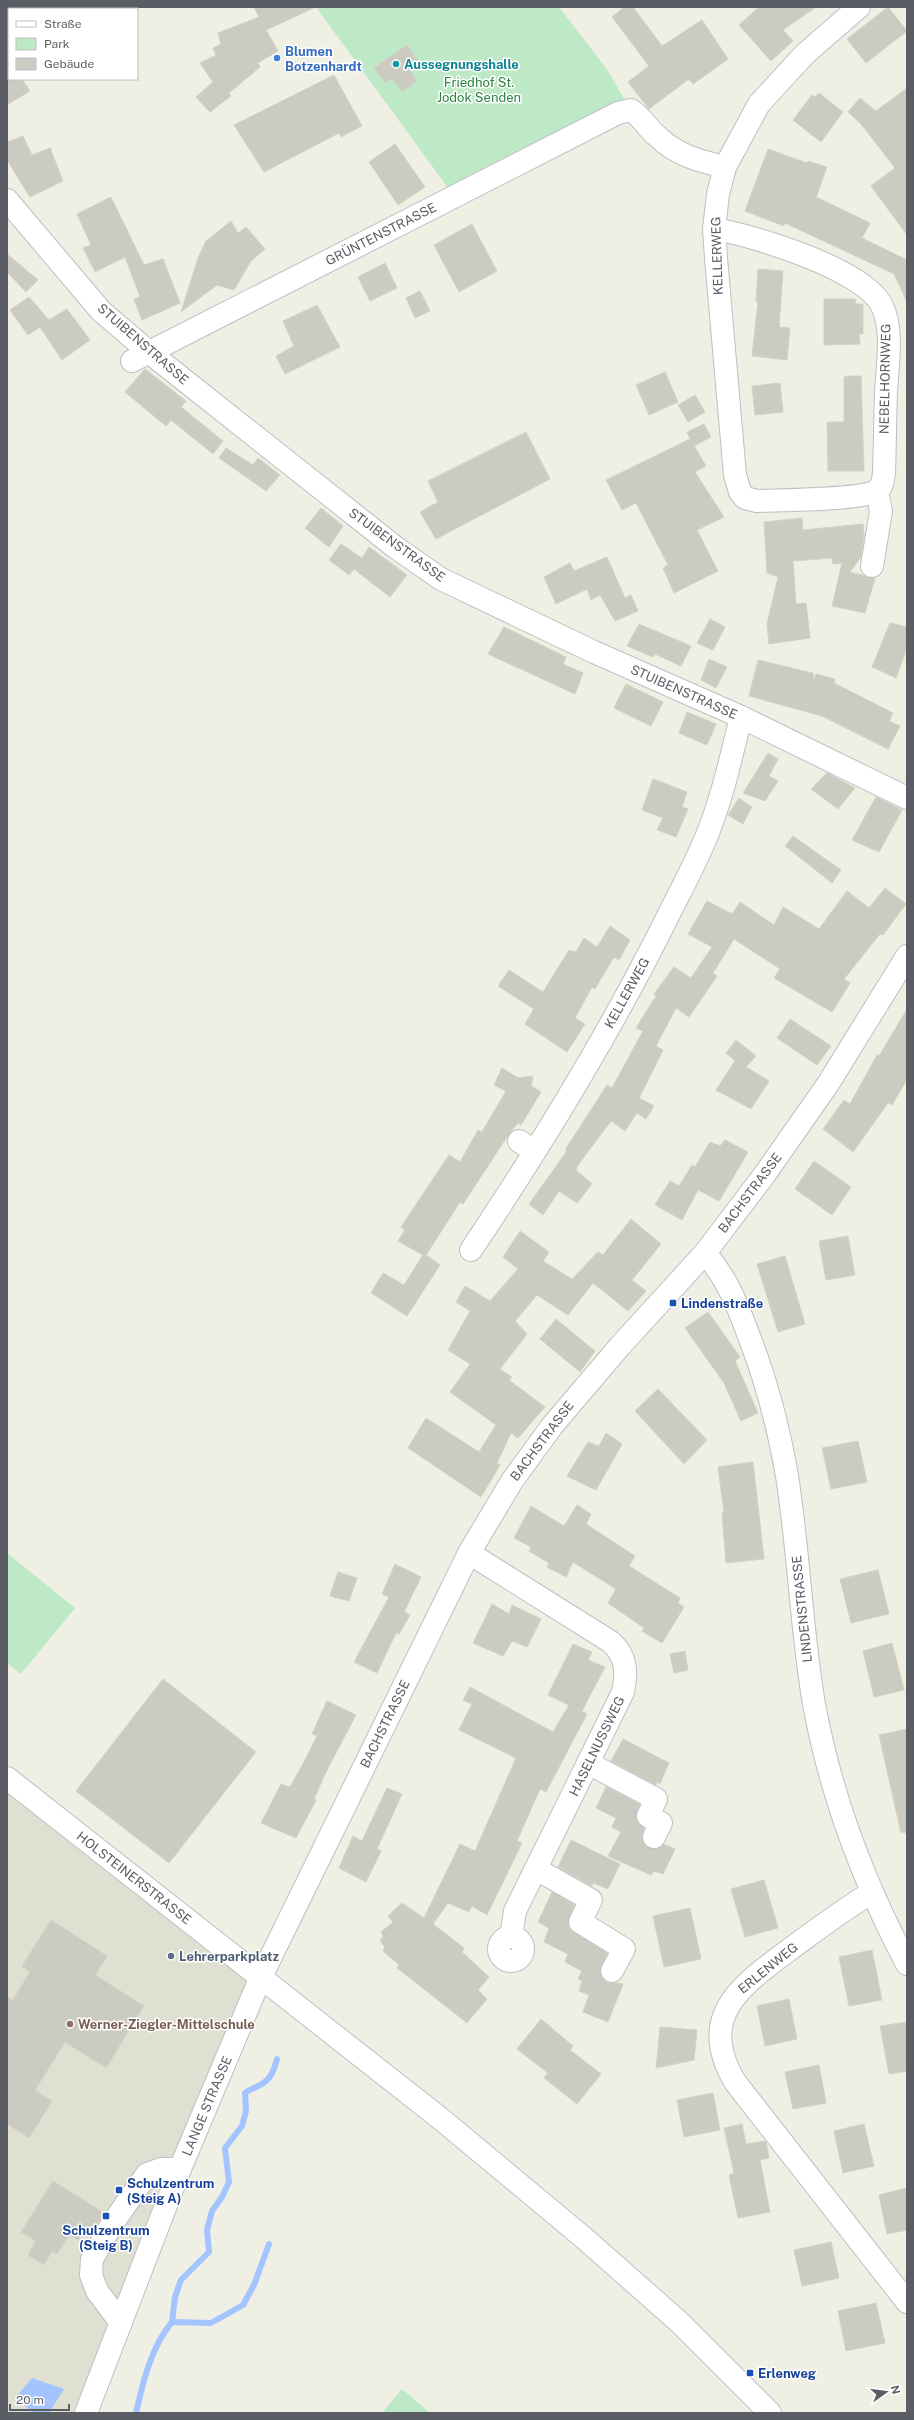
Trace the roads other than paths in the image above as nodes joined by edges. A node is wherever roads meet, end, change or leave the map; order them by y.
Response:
1 (859, 7) edge
2 (725, 167) junction
3 (7, 200) edge
4 (714, 229) junction
5 (141, 357) junction
6 (877, 491) junction
7 (872, 566) dead end
8 (741, 717) junction
9 (907, 798) edge
10 (907, 956) edge
11 (471, 1250) dead end
12 (705, 1253) junction
13 (469, 1553) junction
14 (588, 1763) junction
15 (7, 1778) edge
16 (654, 1837) dead end
17 (536, 1869) junction
18 (871, 1893) junction
19 (511, 1936) dead end
20 (907, 1964) edge
21 (612, 1971) dead end
22 (260, 1979) junction
23 (180, 2169) junction
24 (907, 2302) edge
25 (121, 2323) junction
26 (86, 2413) edge
27 (770, 2413) edge

1 - 2 street, KELLERWEG
2 - 4 street, KELLERWEG
2 - 5 street, GRÜNTENSTRASSE
3 - 5 street, STUIBENSTRASSE
4 - 6 street, NEBELHORNWEG
4 - 6 street, KELLERWEG
5 - 8 street, STUIBENSTRASSE
6 - 7 street
8 - 9 street, STUIBENSTRASSE
8 - 11 street, KELLERWEG
10 - 12 street, BACHSTRASSE
12 - 13 street, BACHSTRASSE
12 - 18 street, LINDENSTRASSE
13 - 14 street, HASELNUSSWEG
13 - 22 street, BACHSTRASSE
14 - 16 street
14 - 17 street, HASELNUSSWEG
15 - 22 street, HOLSTEINERSTRASSE
17 - 19 street, HASELNUSSWEG
17 - 21 street
18 - 20 street, LINDENSTRASSE
18 - 24 street, ERLENWEG
22 - 23 street, LANGE STRASSE
22 - 27 street, HOLSTEINERSTRASSE
23 - 25 street, LANGE STRASSE
23 - 25 street
25 - 26 street, LANGE STRASSE

